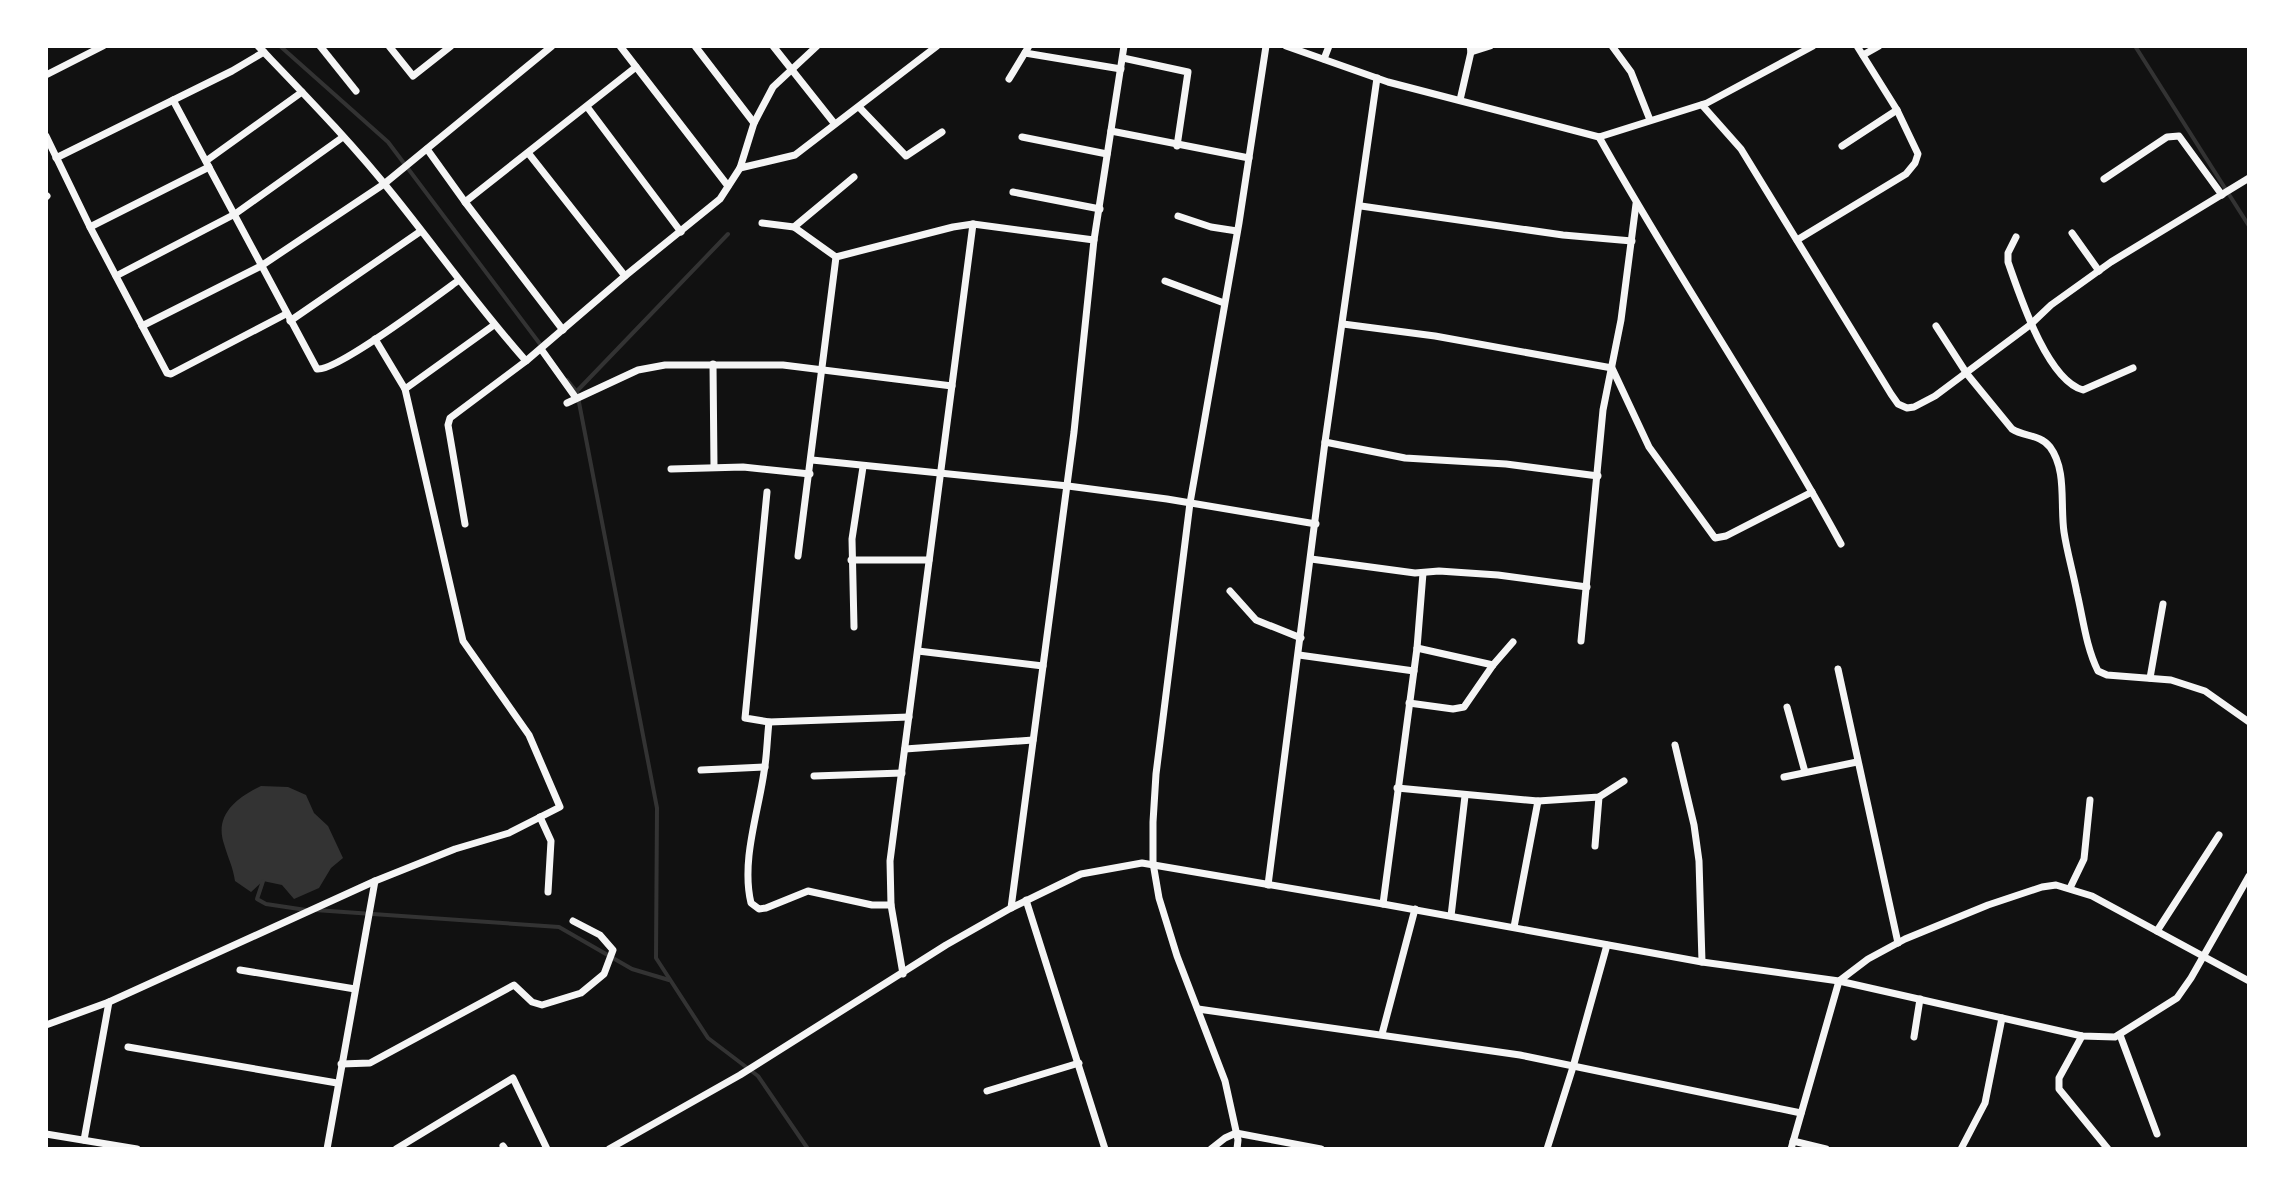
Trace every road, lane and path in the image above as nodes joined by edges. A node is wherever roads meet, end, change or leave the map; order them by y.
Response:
1 (103, 46) edge
2 (320, 46) edge
3 (389, 46) edge
4 (451, 46) edge
5 (552, 46) edge
6 (620, 46) edge
7 (695, 46) edge
8 (773, 46) edge
9 (817, 46) edge
10 (937, 46) edge
11 (1124, 46) edge
12 (1266, 46) edge
13 (1286, 46) edge
14 (1329, 46) edge
15 (1490, 46) edge
16 (1612, 46) edge
17 (1813, 46) edge
18 (1857, 46) edge
19 (1879, 46) edge
20 (261, 49) edge
21 (1027, 49) edge
22 (1470, 49) edge
23 (1863, 55) junction
24 (1123, 58) junction
25 (1324, 59) junction
26 (636, 67) junction
27 (790, 69) junction
28 (1121, 69) junction
29 (46, 75) edge
30 (1377, 78) junction
31 (1009, 79) dead end
32 (356, 91) dead end
33 (302, 92) junction
34 (173, 100) junction
35 (1460, 100) junction
36 (1702, 105) junction
37 (859, 107) junction
38 (588, 108) junction
39 (1897, 110) junction
40 (1650, 120) junction
41 (754, 123) junction
42 (834, 123) junction
43 (1111, 131) junction
44 (942, 132) dead end
45 (46, 136) edge
46 (343, 137) junction
47 (1022, 137) dead end
48 (1599, 137) junction
49 (1177, 146) junction
50 (1842, 146) dead end
51 (427, 149) junction
52 (529, 154) junction
53 (1107, 154) junction
54 (56, 158) junction
55 (1249, 158) junction
56 (207, 164) junction
57 (740, 168) junction
58 (854, 177) dead end
59 (2249, 178) edge
60 (2104, 179) dead end
61 (384, 184) junction
62 (728, 186) junction
63 (1013, 192) dead end
64 (2223, 194) junction
65 (465, 202) junction
66 (1636, 204) junction
67 (1361, 206) junction
68 (1100, 209) junction
69 (235, 214) junction
70 (1178, 216) dead end
71 (762, 223) dead end
72 (973, 224) junction
73 (90, 227) junction
74 (794, 227) junction
75 (421, 231) junction
76 (1237, 231) junction
77 (681, 232) junction
78 (2072, 233) dead end
79 (2016, 237) dead end
80 (1094, 240) junction
81 (1797, 240) junction
82 (1632, 241) junction
83 (836, 257) junction
84 (261, 266) junction
85 (2099, 271) junction
86 (116, 276) junction
87 (625, 276) junction
88 (459, 280) junction
89 (1165, 281) dead end
90 (1224, 303) junction
91 (288, 318) junction
92 (1343, 324) junction
93 (494, 325) junction
94 (2030, 325) junction
95 (142, 326) junction
96 (1936, 326) dead end
97 (563, 330) junction
98 (375, 339) junction
99 (542, 347) junction
100 (526, 361) junction
101 (713, 364) junction
102 (1612, 368) junction
103 (2133, 368) dead end
104 (821, 370) junction
105 (1967, 374) junction
106 (952, 386) junction
107 (405, 389) junction
108 (576, 398) junction
109 (567, 403) dead end
110 (1325, 442) junction
111 (812, 460) junction
112 (714, 467) junction
113 (863, 467) junction
114 (671, 469) dead end
115 (810, 474) junction
116 (940, 475) junction
117 (1598, 476) junction
118 (1068, 486) junction
119 (767, 492) dead end
120 (1812, 492) junction
121 (1190, 503) junction
122 (465, 524) dead end
123 (1316, 524) junction
124 (1841, 544) dead end
125 (798, 556) dead end
126 (1311, 559) junction
127 (851, 560) junction
128 (929, 560) junction
129 (1423, 573) junction
130 (1587, 587) junction
131 (1230, 591) dead end
132 (2163, 604) dead end
133 (854, 627) dead end
134 (1301, 638) junction
135 (1581, 641) dead end
136 (1513, 642) dead end
137 (1417, 648) junction
138 (918, 651) junction
139 (1299, 655) junction
140 (1493, 665) junction
141 (1043, 666) junction
142 (1838, 669) dead end
143 (1414, 671) junction
144 (2150, 678) junction
145 (1409, 703) junction
146 (1787, 707) dead end
147 (909, 717) junction
148 (769, 722) junction
149 (2249, 722) edge
150 (1033, 740) junction
151 (1675, 745) dead end
152 (905, 749) junction
153 (1857, 762) junction
154 (765, 767) junction
155 (701, 770) dead end
156 (1805, 772) junction
157 (902, 773) junction
158 (814, 776) dead end
159 (1784, 777) dead end
160 (1624, 781) dead end
161 (1397, 788) junction
162 (1465, 796) junction
163 (1599, 797) junction
164 (2090, 800) dead end
165 (1538, 801) junction
166 (540, 817) junction
167 (2219, 835) dead end
168 (1595, 846) dead end
169 (1153, 863) junction
170 (2249, 876) edge
171 (375, 881) junction
172 (1268, 885) junction
173 (2070, 888) junction
174 (548, 892) dead end
175 (1026, 900) junction
176 (1383, 904) junction
177 (891, 905) junction
178 (1011, 908) junction
179 (1415, 909) junction
180 (1451, 916) junction
181 (573, 921) dead end
182 (1514, 927) junction
183 (2157, 931) junction
184 (1898, 943) junction
185 (1607, 945) junction
186 (2202, 955) junction
187 (1702, 962) junction
188 (240, 970) dead end
189 (903, 974) junction
190 (1839, 981) junction
191 (2249, 981) edge
192 (355, 989) junction
193 (1920, 999) junction
194 (109, 1002) junction
195 (1198, 1009) junction
196 (2002, 1018) junction
197 (46, 1025) edge
198 (1382, 1034) junction
199 (2120, 1035) junction
200 (2082, 1036) junction
201 (1914, 1037) dead end
202 (128, 1047) dead end
203 (1079, 1063) junction
204 (341, 1064) junction
205 (1573, 1067) junction
206 (337, 1083) junction
207 (987, 1091) dead end
208 (1801, 1113) junction
209 (1236, 1133) junction
210 (46, 1134) edge
211 (2157, 1134) dead end
212 (84, 1140) junction
213 (1792, 1145) edge
214 (103, 1146) edge
215 (137, 1149) edge
216 (327, 1149) edge
217 (396, 1149) edge
218 (547, 1149) edge
219 (609, 1149) edge
220 (1105, 1149) edge
221 (1211, 1149) edge
222 (1237, 1149) edge
223 (1321, 1149) edge
224 (1547, 1149) edge
225 (1826, 1149) edge
226 (1961, 1149) edge
227 (2108, 1149) edge

1 - 29 street
2 - 32 street
3 - 4 street
5 - 51 street
6 - 26 street
7 - 41 street
8 - 27 street
9 - 27 street
10 - 37 street
11 - 24 street
12 - 55 street
13 - 25 street
14 - 25 street
15 - 22 street
16 - 40 street
17 - 36 street
18 - 23 street
19 - 23 street
20 - 33 street
20 - 34 street
21 - 28 street
21 - 31 street
22 - 35 street
23 - 39 street
24 - 28 street
24 - 49 street
25 - 30 street
26 - 38 street
26 - 62 street
27 - 41 street
27 - 42 street
28 - 43 street
30 - 35 street
30 - 67 street
33 - 46 street
33 - 56 street
34 - 54 street
34 - 56 street
35 - 48 street
36 - 40 street
36 - 81 street
37 - 42 street
37 - 44 street
38 - 52 street
38 - 77 street
39 - 50 street
39 - 81 street
40 - 48 street
41 - 57 street
42 - 57 street
43 - 49 street
43 - 53 street
45 - 54 street
46 - 61 street
46 - 69 street
47 - 53 street
48 - 66 street
49 - 55 street
51 - 61 street
51 - 65 street
52 - 65 street
52 - 87 street
53 - 68 street
54 - 73 street
55 - 76 street
56 - 69 street
56 - 73 street
57 - 62 street
58 - 74 street
59 - 64 street
60 - 64 street
61 - 75 street
61 - 84 street
62 - 77 street
63 - 68 street
64 - 85 street
65 - 97 street
66 - 82 street
66 - 120 street
67 - 82 street
67 - 92 street
68 - 80 street
69 - 84 street
69 - 86 street
70 - 76 street
71 - 74 street
72 - 80 street
72 - 83 street
72 - 106 street
73 - 86 street
74 - 83 street
75 - 88 street
75 - 91 street
76 - 90 street
77 - 87 street
78 - 85 street
79 - 94 street
80 - 118 street
81 - 105 street
82 - 102 street
83 - 104 street
84 - 91 street
84 - 95 street
85 - 94 street
86 - 95 street
87 - 97 street
88 - 93 street
88 - 98 street
89 - 90 street
90 - 121 street
91 - 95 street
91 - 98 street
92 - 102 street
92 - 110 street
93 - 100 street
93 - 107 street
94 - 103 street
94 - 105 street
96 - 105 street
97 - 99 street
98 - 107 street
99 - 100 street
99 - 108 street
100 - 122 street
101 - 104 street
101 - 108 street
101 - 112 street
102 - 117 street
102 - 120 street
104 - 106 street
104 - 111 street
105 - 144 street
106 - 116 street
107 - 166 street
108 - 109 street
110 - 117 street
110 - 123 street
111 - 113 street
111 - 115 street
112 - 114 street
112 - 115 street
113 - 116 street
113 - 127 street
115 - 125 street
116 - 118 street
116 - 128 street
117 - 130 street
118 - 121 street
118 - 141 street
119 - 148 street
120 - 124 street
121 - 123 street
121 - 169 street
123 - 126 street
126 - 129 street
126 - 134 street
127 - 128 street
127 - 133 street
128 - 138 street
129 - 130 street
129 - 137 street
130 - 135 street
131 - 134 street
132 - 144 street
134 - 139 street
136 - 140 street
137 - 140 street
137 - 143 street
138 - 141 street
138 - 147 street
139 - 143 street
139 - 172 street
140 - 145 street
141 - 150 street
142 - 153 street
143 - 145 street
144 - 149 street
145 - 161 street
146 - 156 street
147 - 148 street
147 - 152 street
148 - 154 street
150 - 152 street
150 - 178 street
151 - 187 street
152 - 157 street
153 - 156 street
153 - 184 street
154 - 155 street
154 - 177 street
156 - 159 street
157 - 158 street
157 - 177 street
160 - 163 street
161 - 162 street
161 - 176 street
162 - 165 street
162 - 180 street
163 - 165 street
163 - 168 street
164 - 173 street
165 - 182 street
166 - 171 street
166 - 174 street
167 - 183 street
169 - 172 street
169 - 175 street
169 - 195 street
170 - 186 street
171 - 192 street
171 - 194 street
172 - 176 street
173 - 183 street
173 - 184 street
175 - 178 street
175 - 203 street
176 - 179 street
177 - 189 street
178 - 189 street
179 - 180 street
179 - 198 street
180 - 182 street
181 - 204 street
182 - 185 street
183 - 186 street
184 - 190 street
185 - 187 street
185 - 205 street
186 - 191 street
186 - 199 street
187 - 190 street
188 - 192 street
189 - 219 street
190 - 193 street
190 - 208 street
192 - 204 street
193 - 196 street
193 - 201 street
194 - 197 street
194 - 212 street
195 - 198 street
195 - 209 street
196 - 200 street
196 - 226 street
198 - 205 street
199 - 200 street
199 - 211 street
200 - 227 street
202 - 206 street
203 - 207 street
203 - 220 street
204 - 206 street
205 - 208 street
205 - 224 street
206 - 216 street
208 - 213 street
209 - 221 street
209 - 222 street
209 - 223 street
210 - 212 street
212 - 214 street
213 - 225 street
214 - 215 street
217 - 218 street

